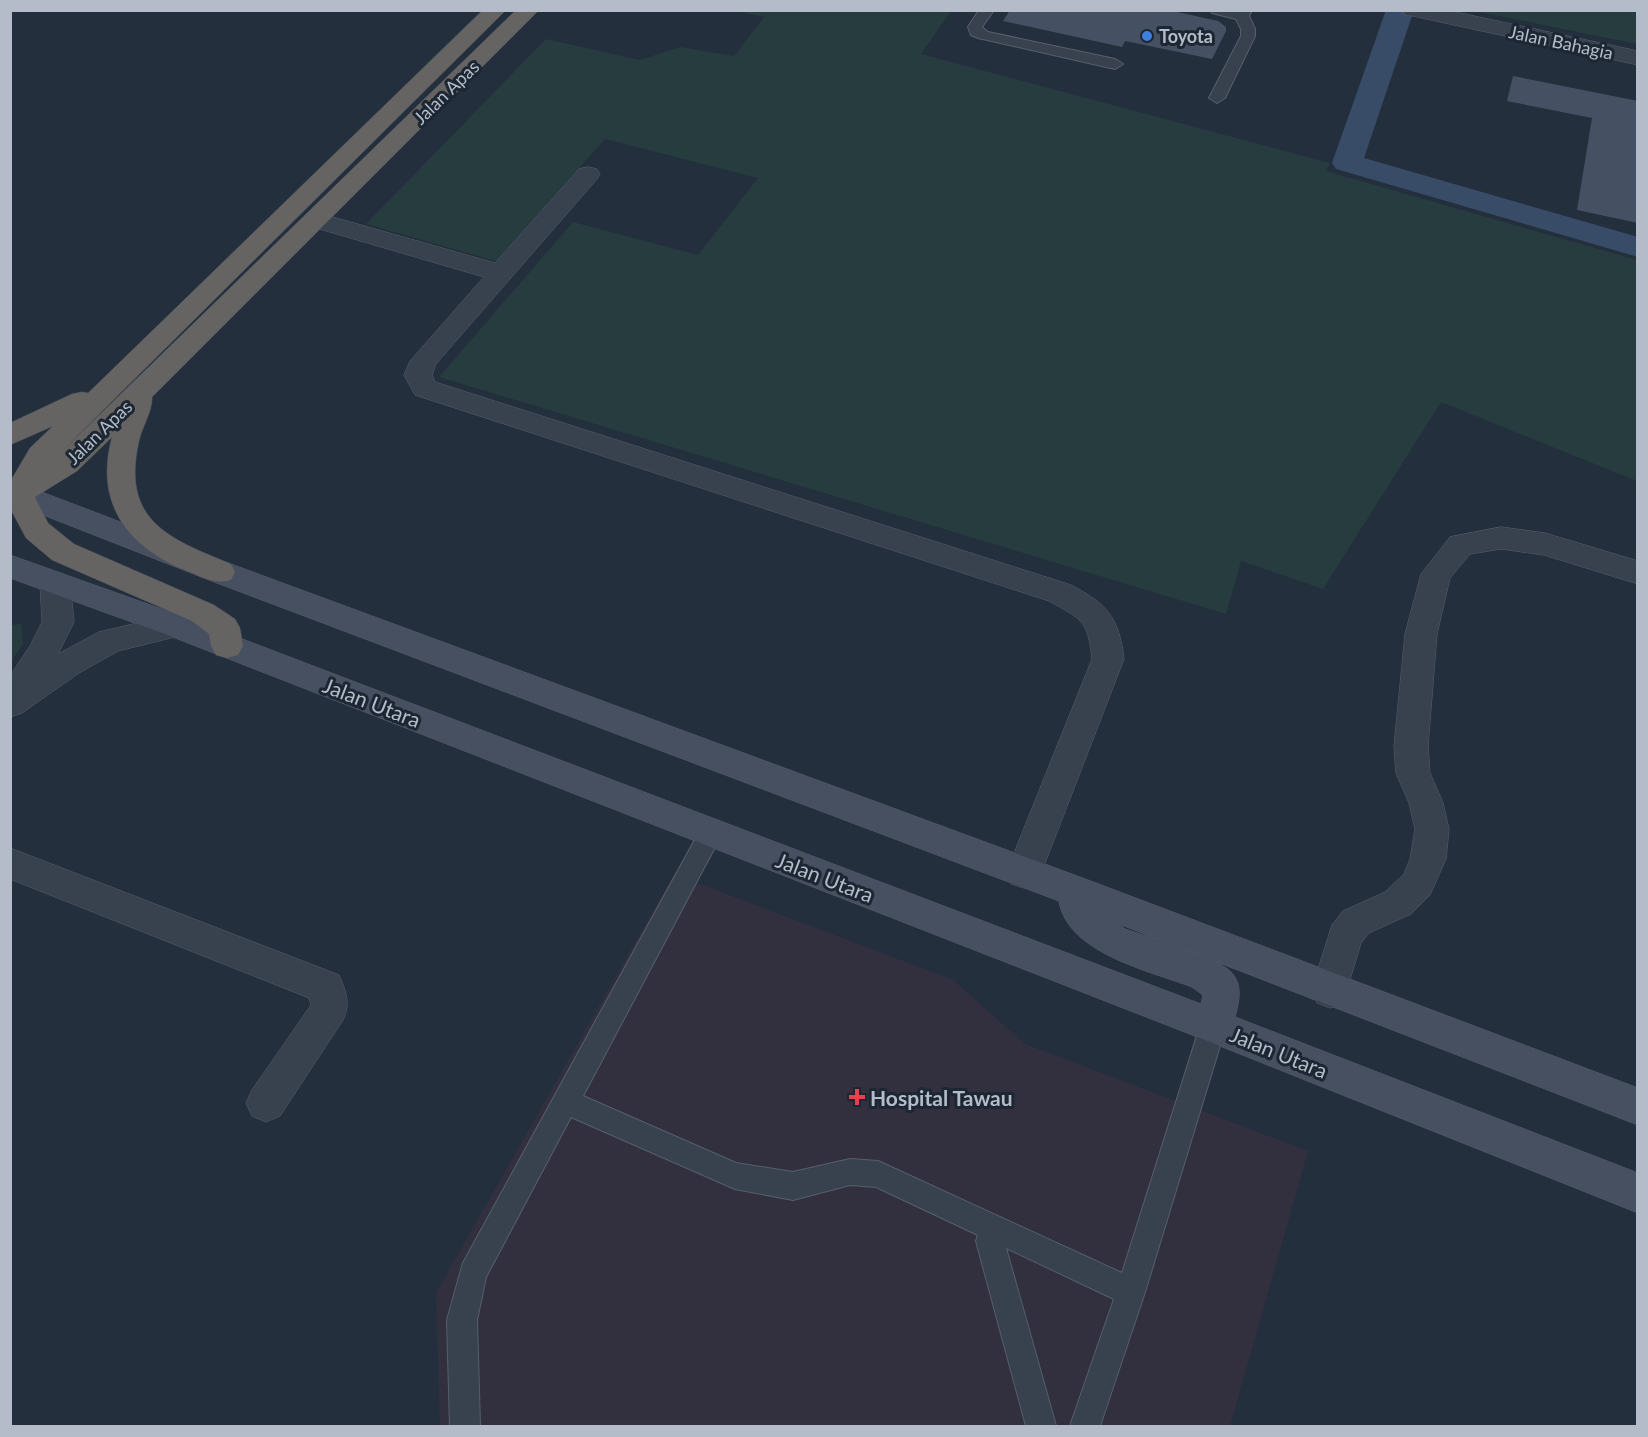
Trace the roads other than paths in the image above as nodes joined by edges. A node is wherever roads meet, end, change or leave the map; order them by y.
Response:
1 (496, 10) edge
2 (530, 10) edge
3 (987, 10) edge
4 (1217, 10) edge
5 (1418, 12) edge
6 (1243, 13) edge
7 (1638, 58) edge
8 (1115, 64) dead end
9 (1217, 98) dead end
10 (588, 174) dead end
11 (315, 220) junction
12 (500, 273) junction
13 (130, 386) junction
14 (10, 435) edge
15 (13, 494) edge
16 (10, 566) edge
17 (220, 572) junction
18 (1638, 573) edge
19 (55, 582) junction
20 (176, 626) junction
21 (227, 646) junction
22 (10, 702) edge
23 (711, 832) junction
24 (10, 863) edge
25 (1024, 873) junction
26 (1075, 891) junction
27 (1330, 991) junction
28 (1213, 1026) junction
29 (566, 1102) junction
30 (266, 1103) dead end
31 (1638, 1107) edge
32 (1638, 1193) edge
33 (995, 1228) junction
34 (1131, 1292) junction
35 (465, 1426) edge
36 (1041, 1426) edge
37 (1085, 1426) edge

1 - 13 highway, Jalan Apas
2 - 11 highway, Jalan Apas
3 - 8 lane
4 - 6 lane
5 - 7 street, Jalan Bahagia
6 - 9 lane
10 - 12 street
11 - 12 street
11 - 13 highway, Jalan Apas
12 - 25 street
13 - 14 highway
13 - 15 highway, Jalan Apas
13 - 17 highway
15 - 17 main road
15 - 21 highway
16 - 19 main road, Jalan Utara
17 - 25 main road
18 - 27 street
19 - 20 main road, Jalan Utara
19 - 22 street
20 - 21 main road, Jalan Utara
20 - 22 street
21 - 23 main road, Jalan Utara
23 - 28 main road, Jalan Utara
23 - 29 lane
24 - 30 street
25 - 26 main road
26 - 27 main road
26 - 28 main road
27 - 31 main road
28 - 32 main road, Jalan Utara
28 - 34 lane
29 - 33 lane
29 - 35 lane
33 - 34 lane
33 - 36 lane
34 - 37 lane

